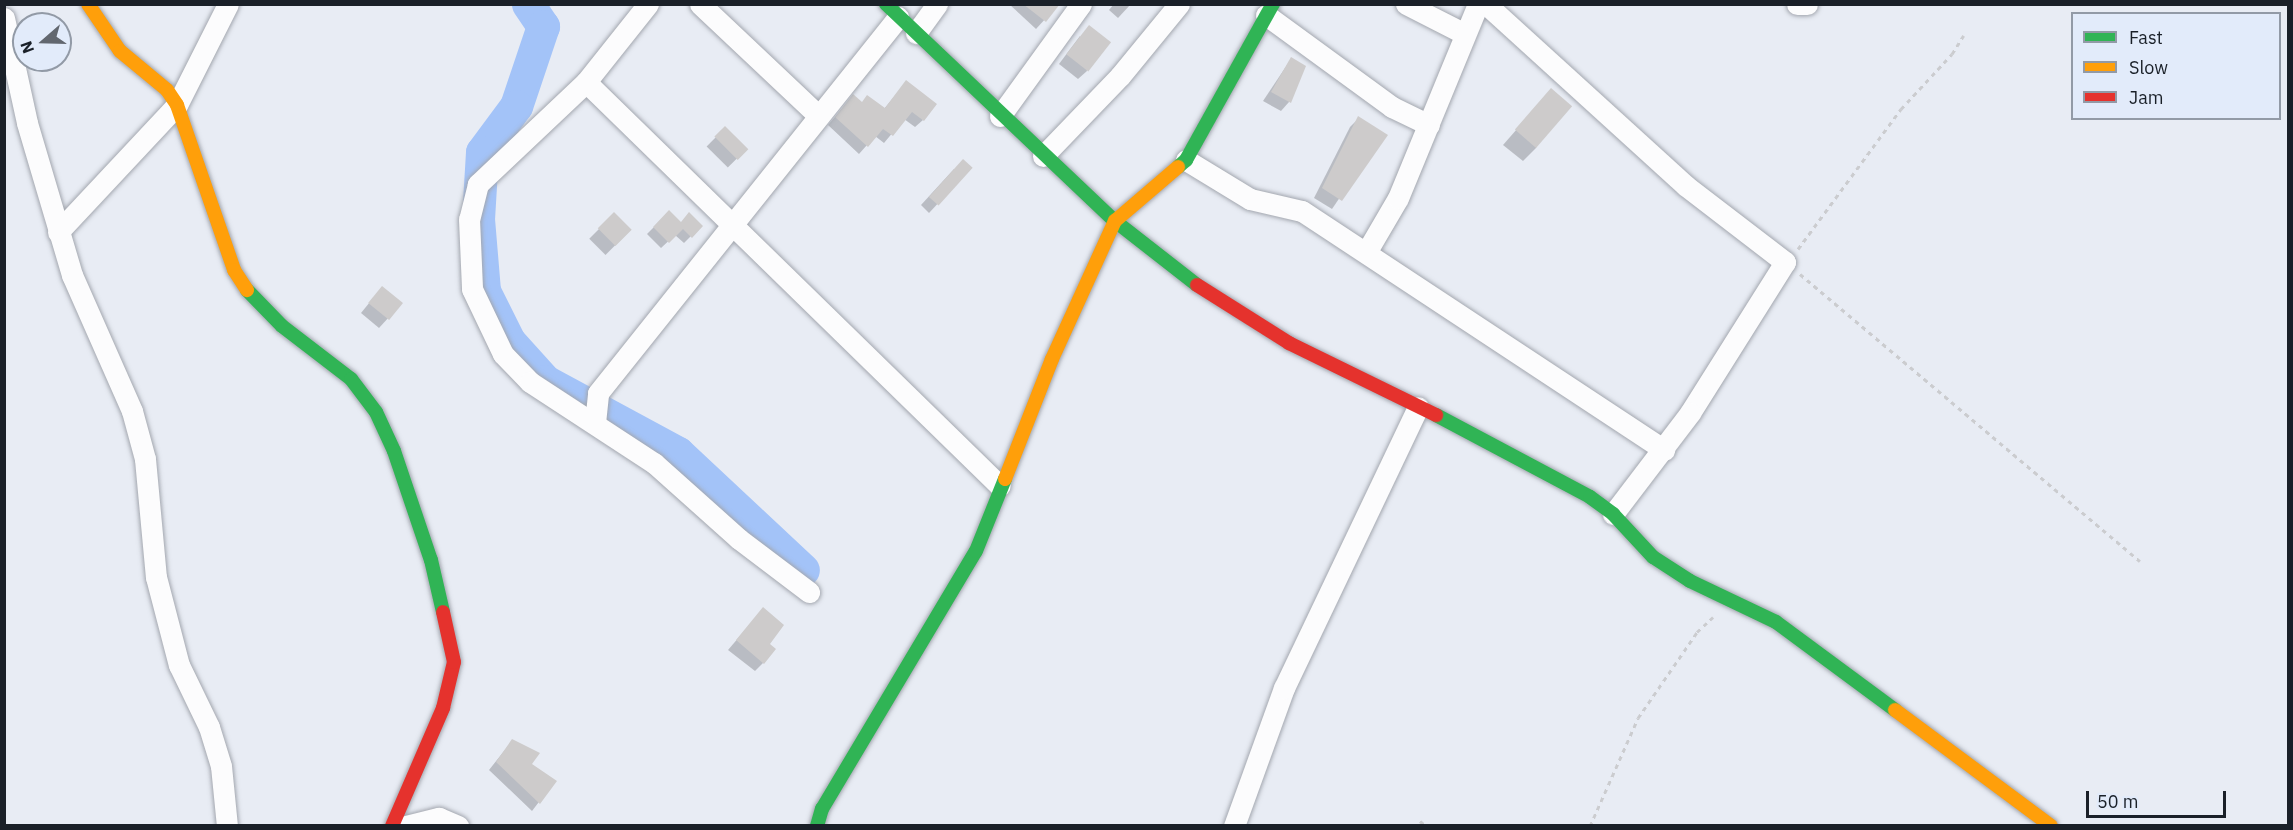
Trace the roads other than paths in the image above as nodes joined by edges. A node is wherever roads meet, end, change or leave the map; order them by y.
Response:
1 (88, 4) edge
2 (228, 4) edge
3 (648, 4) edge
4 (700, 4) edge
5 (937, 4) edge
6 (1081, 4) edge
7 (1179, 4) edge
8 (1406, 4) edge
9 (1478, 4) edge
10 (1486, 4) edge
11 (1797, 4) edge
12 (1807, 4) edge
13 (1269, 10) edge
14 (892, 11) edge
15 (4, 18) edge
16 (916, 33) junction
17 (1465, 34) junction
18 (586, 82) junction
19 (177, 105) junction
20 (819, 116) junction
21 (1000, 116) junction
22 (1429, 125) junction
23 (1043, 156) junction
24 (1186, 160) junction
25 (1115, 221) junction
26 (734, 222) junction
27 (58, 232) junction
28 (1367, 251) junction
29 (1418, 407) junction
30 (595, 423) junction
31 (1664, 450) junction
32 (1000, 486) junction
33 (1613, 514) junction
34 (810, 592) dead end
35 (230, 823) edge
36 (392, 825) edge
37 (406, 825) edge
38 (458, 825) edge
39 (817, 825) edge
40 (1234, 825) edge
41 (2051, 825) edge

1 - 19 street
2 - 19 street
3 - 18 street
4 - 20 street
5 - 16 street
6 - 21 street
7 - 23 street
8 - 17 street
9 - 17 street
10 - 31 street
11 - 12 street
13 - 22 street
13 - 24 street
14 - 16 street
14 - 20 street
15 - 27 street
16 - 21 street
17 - 22 street
18 - 26 street
18 - 30 street
19 - 27 street
19 - 36 street
20 - 26 street
21 - 23 street
22 - 28 street
23 - 25 street
24 - 25 street
24 - 28 street
25 - 29 street
25 - 32 street
26 - 30 street
26 - 32 street
27 - 35 street
28 - 31 street
29 - 33 street
29 - 40 street
30 - 34 street
31 - 33 street
32 - 39 street
33 - 41 street
37 - 38 street

